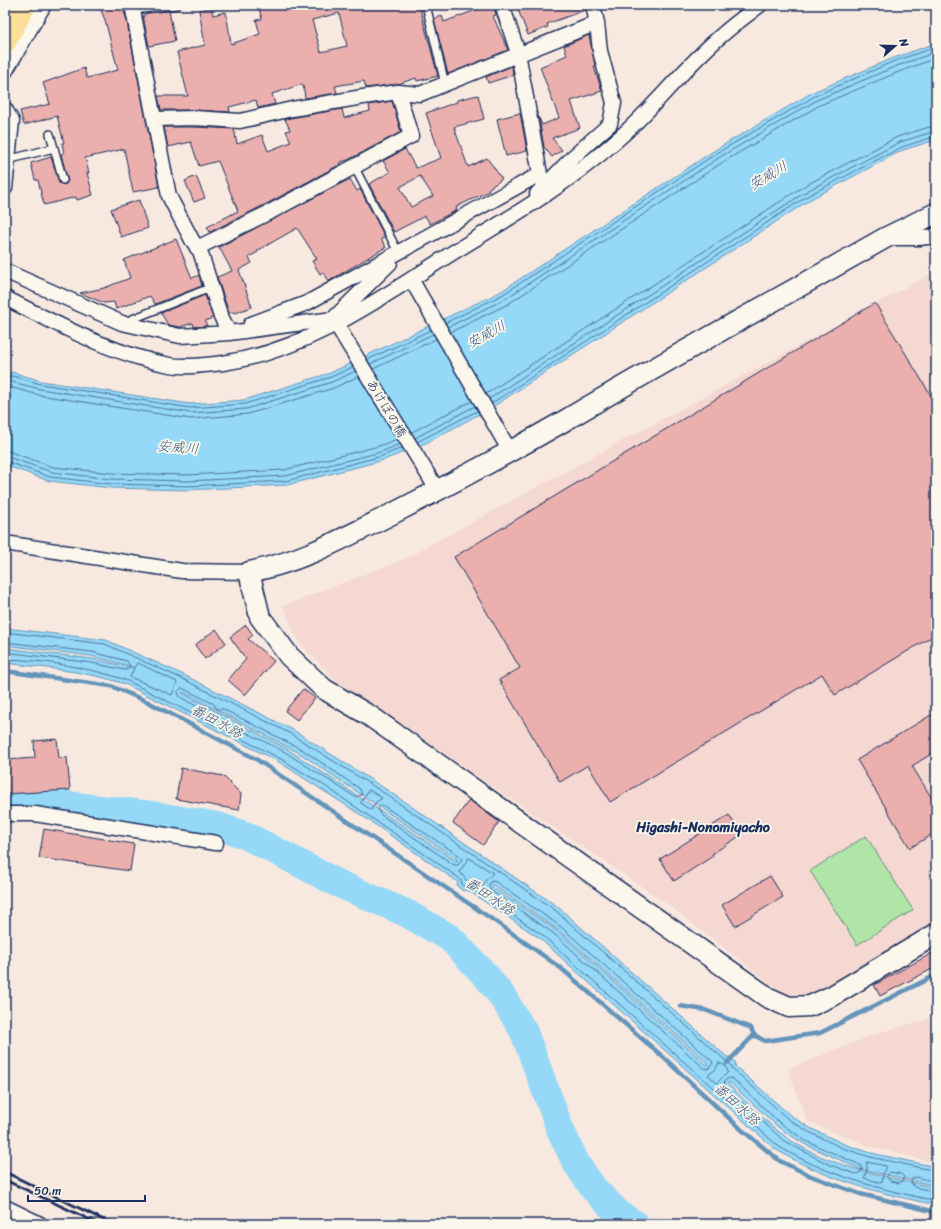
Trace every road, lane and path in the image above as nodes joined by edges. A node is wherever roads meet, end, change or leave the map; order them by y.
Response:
1 (25, 5) edge
2 (44, 5) edge
3 (177, 5) edge
4 (426, 5) edge
5 (502, 5) edge
6 (593, 5) edge
7 (760, 5) edge
8 (132, 8) edge
9 (597, 23) junction
10 (5, 42) edge
11 (518, 53) junction
12 (5, 72) edge
13 (444, 84) junction
14 (398, 92) junction
15 (5, 109) edge
16 (154, 119) junction
17 (50, 134) dead end
18 (54, 148) junction
19 (7, 160) junction
20 (354, 166) junction
21 (63, 180) dead end
22 (5, 188) edge
23 (519, 213) junction
24 (936, 213) edge
25 (936, 236) edge
26 (885, 238) junction
27 (198, 248) junction
28 (400, 251) junction
29 (5, 271) edge
30 (411, 279) junction
31 (212, 287) junction
32 (5, 298) edge
33 (122, 323) junction
34 (337, 324) junction
35 (228, 333) junction
36 (511, 453) junction
37 (436, 488) junction
38 (5, 543) edge
39 (249, 572) junction
40 (5, 814) edge
41 (216, 843) dead end
42 (936, 934) edge
43 (5, 1207) edge
44 (40, 1224) edge

1 - 10 main road
2 - 12 street
3 - 8 lane
4 - 13 lane
5 - 11 street
6 - 9 street
7 - 23 street
8 - 16 street
9 - 11 street
9 - 23 street
11 - 13 street
11 - 28 street
13 - 14 street
14 - 16 street
14 - 20 street
15 - 19 street
16 - 27 street
17 - 18 lane
18 - 19 lane
18 - 21 lane
19 - 22 street
20 - 27 street
20 - 28 lane
23 - 30 street
24 - 26 street
25 - 26 street
26 - 36 street
27 - 31 street
28 - 34 street
28 - 35 street
29 - 33 street
30 - 34 street
30 - 36 street
31 - 33 lane
31 - 35 street
32 - 34 street
33 - 35 street
34 - 35 street
34 - 37 street, あけぼの橋
36 - 37 street
37 - 39 street
38 - 39 street
39 - 42 street
40 - 41 street
43 - 44 street

